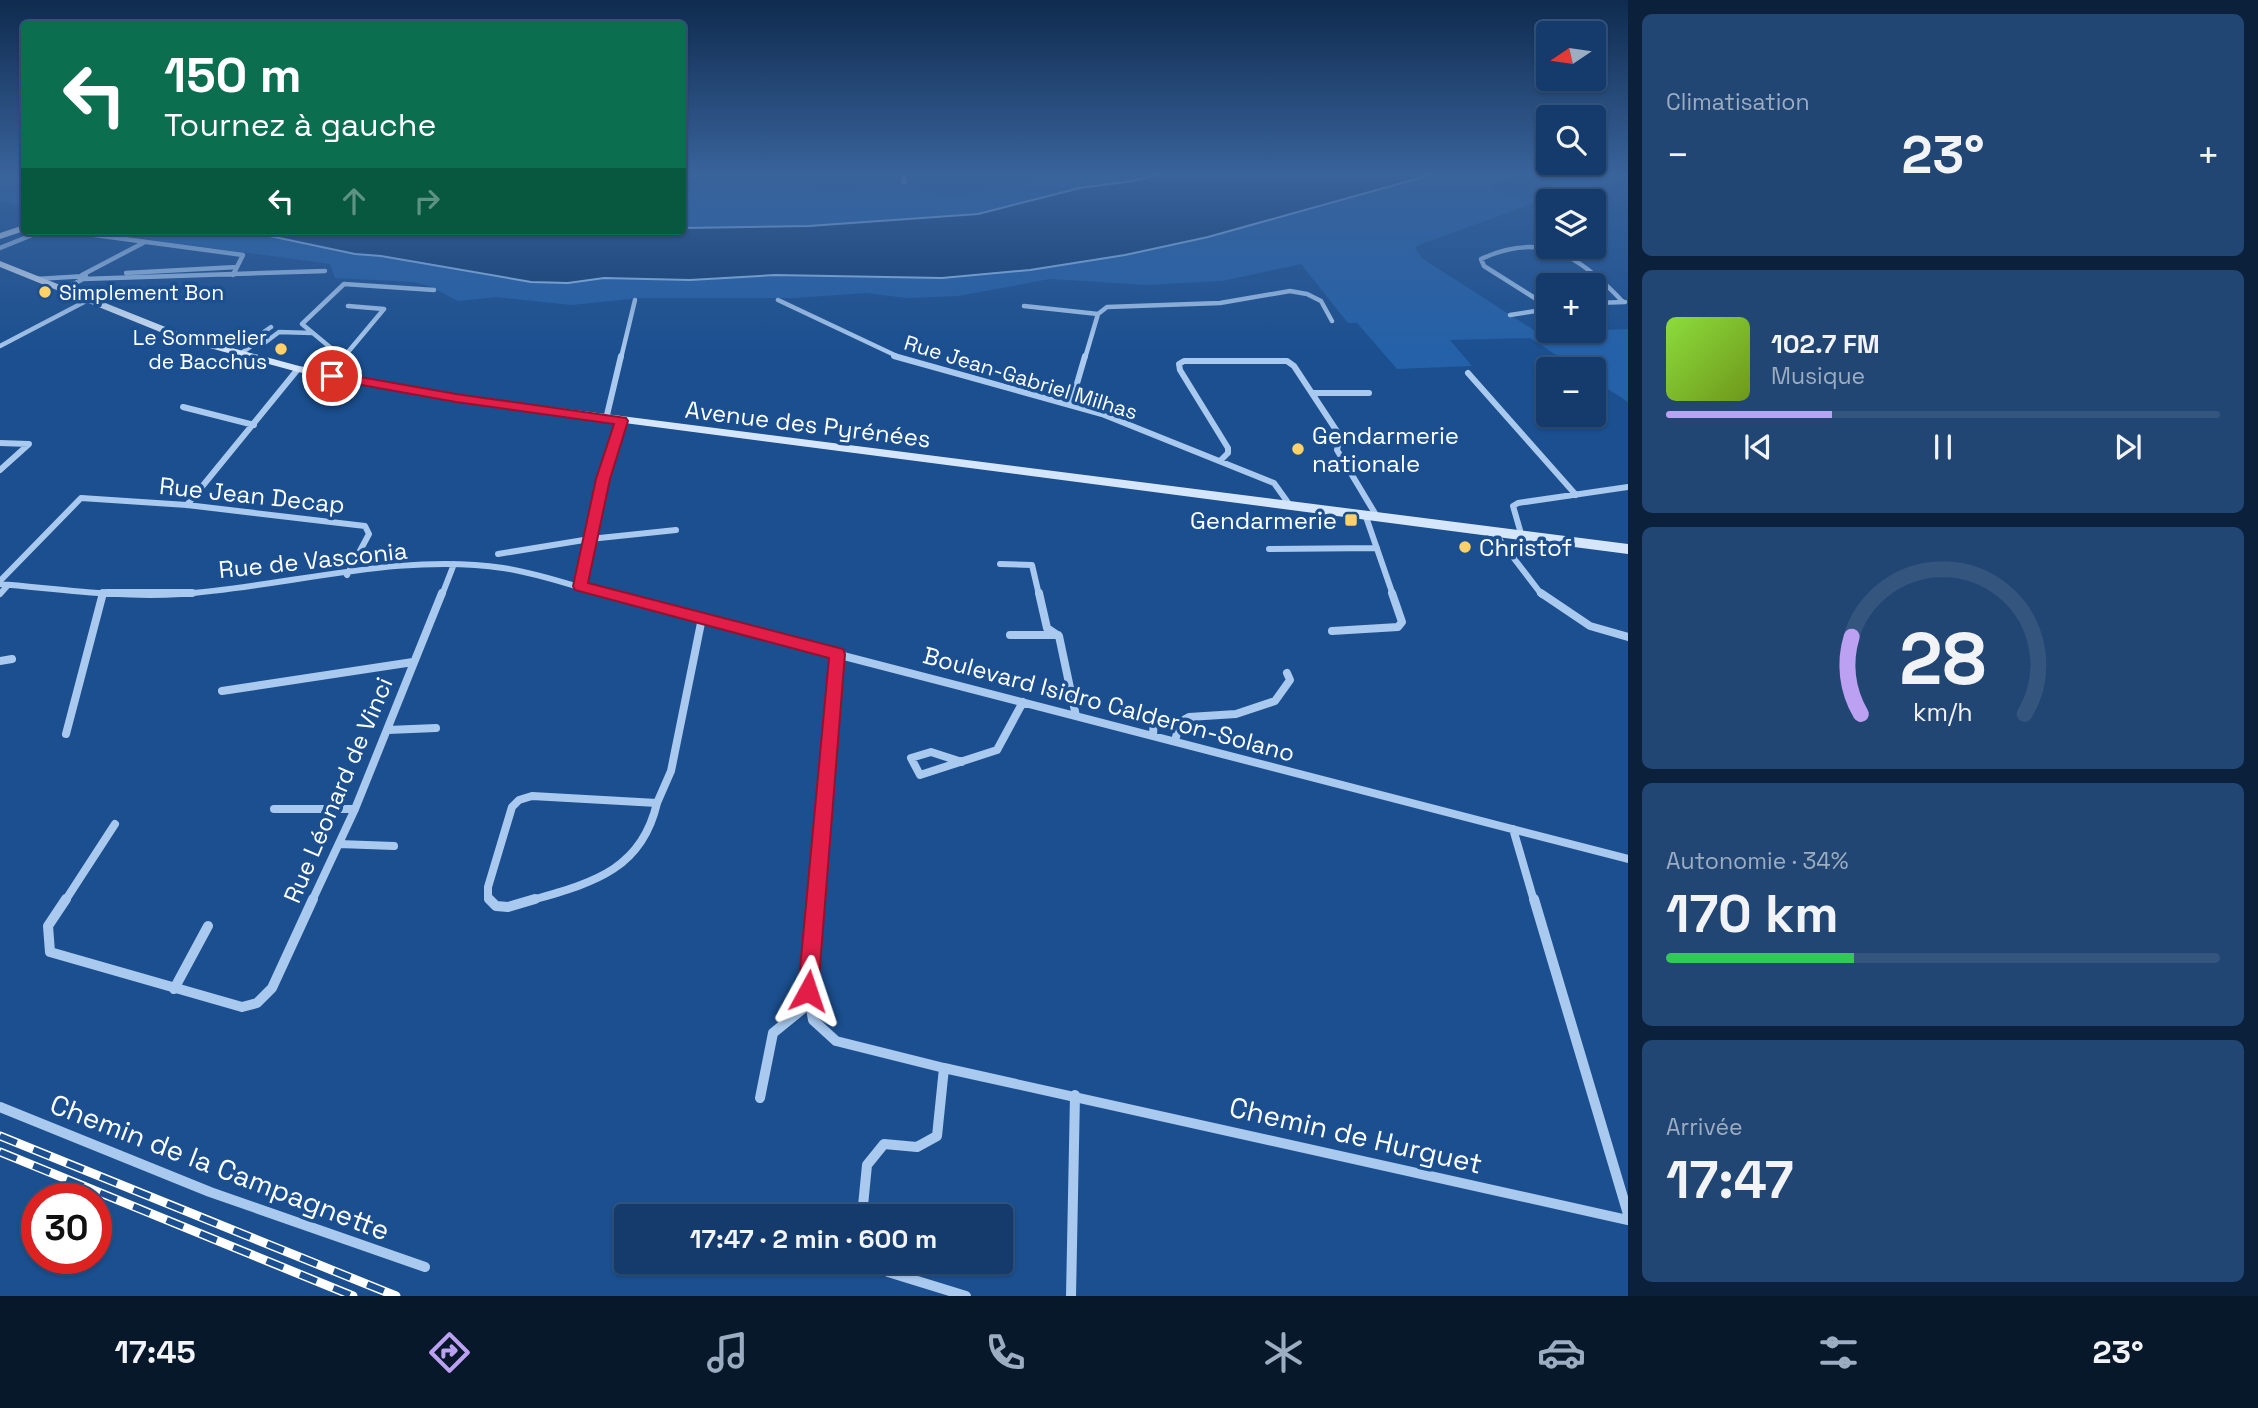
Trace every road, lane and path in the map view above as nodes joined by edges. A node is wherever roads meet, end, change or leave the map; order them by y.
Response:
1 (32, 235) edge
2 (91, 235) edge
3 (0, 242) edge
4 (143, 243) junction
5 (0, 264) edge
6 (237, 267) junction
7 (325, 271) dead end
8 (1595, 273) edge
9 (233, 275) junction
10 (80, 276) junction
11 (36, 278) junction
12 (1606, 282) edge
13 (64, 289) junction
14 (434, 290) dead end
15 (1536, 299) edge
16 (88, 300) junction
17 (635, 300) dead end
18 (778, 300) dead end
19 (1626, 302) edge
20 (1606, 303) edge
21 (348, 306) dead end
22 (1024, 306) dead end
23 (1536, 311) edge
24 (1098, 314) junction
25 (1510, 316) dead end
26 (1332, 321) dead end
27 (271, 327) dead end
28 (312, 333) junction
29 (257, 342) junction
30 (0, 346) edge
31 (240, 354) junction
32 (343, 358) junction
33 (298, 369) junction
34 (1468, 373) dead end
35 (332, 376) junction
36 (1312, 393) junction
37 (1368, 393) dead end
38 (1071, 404) junction
39 (183, 407) dead end
40 (606, 419) junction
41 (622, 421) junction
42 (254, 425) junction
43 (0, 443) edge
44 (1220, 461) junction
45 (0, 470) edge
46 (1628, 487) edge
47 (1576, 495) junction
48 (1289, 504) junction
49 (187, 505) junction
50 (1371, 515) junction
51 (676, 530) dead end
52 (1492, 531) junction
53 (1522, 537) junction
54 (590, 538) junction
55 (1377, 548) junction
56 (1269, 549) dead end
57 (1628, 549) edge
58 (498, 554) dead end
59 (454, 564) junction
60 (1000, 564) dead end
61 (347, 575) junction
62 (3, 583) edge
63 (580, 586) junction
64 (103, 592) junction
65 (0, 594) edge
66 (702, 618) junction
67 (1332, 631) dead end
68 (1010, 635) dead end
69 (1058, 635) junction
70 (1628, 637) edge
71 (837, 654) junction
72 (12, 659) dead end
73 (0, 661) edge
74 (413, 662) junction
75 (1287, 673) dead end
76 (222, 691) dead end
77 (1023, 702) junction
78 (1154, 715) dead end
79 (1076, 716) junction
80 (436, 728) dead end
81 (388, 730) junction
82 (65, 734) dead end
83 (1153, 736) junction
84 (1175, 741) junction
85 (962, 762) junction
86 (657, 803) junction
87 (274, 809) dead end
88 (355, 809) junction
89 (115, 824) dead end
90 (1513, 829) junction
91 (339, 844) junction
92 (394, 846) dead end
93 (1628, 859) edge
94 (208, 926) dead end
95 (174, 989) junction
96 (810, 1003) junction
97 (944, 1068) junction
98 (1075, 1095) junction
99 (761, 1098) dead end
100 (0, 1107) edge
101 (863, 1204) edge
102 (1628, 1214) edge
103 (1628, 1220) edge
104 (425, 1267) dead end
105 (894, 1274) edge
106 (966, 1296) edge
107 (1071, 1296) edge

1 - 3 street
2 - 4 street
4 - 6 street
4 - 10 street
5 - 11 main road, Avenue des Pyrénées
6 - 9 street
6 - 10 street
7 - 9 street
8 - 15 street
9 - 13 street
10 - 11 street
11 - 13 main road, Avenue des Pyrénées
12 - 19 street
13 - 16 main road, Avenue des Pyrénées
14 - 28 street
16 - 30 street
16 - 31 main road, Avenue des Pyrénées
17 - 40 street
18 - 38 street, Rue Jean-Gabriel Milhas
19 - 20 street
21 - 32 street
22 - 24 street
23 - 25 street
24 - 26 street
24 - 38 street
27 - 29 street
28 - 29 street
28 - 32 street
29 - 31 street
31 - 33 main road, Avenue des Pyrénées
32 - 35 street
33 - 35 main road, Avenue des Pyrénées
33 - 42 street
34 - 47 street
35 - 40 main road, Avenue des Pyrénées
36 - 37 street
36 - 44 street
36 - 50 street
38 - 44 street, Rue Jean-Gabriel Milhas
39 - 42 street
40 - 41 main road, Avenue des Pyrénées
41 - 48 main road, Avenue des Pyrénées
41 - 54 street
42 - 49 street
43 - 45 street
44 - 48 street, Rue Jean-Gabriel Milhas
46 - 47 street
47 - 53 street
48 - 50 main road, Avenue des Pyrénées
49 - 61 street, Rue Jean Decap
49 - 62 street, Rue Jean Decap
50 - 52 main road, Avenue des Pyrénées
50 - 55 street
51 - 54 street
52 - 53 main road, Avenue des Pyrénées
52 - 70 street
53 - 57 main road, Avenue des Pyrénées
54 - 58 street
54 - 63 street
55 - 56 street
55 - 67 street
59 - 61 street, Rue de Vasconia
59 - 63 street, Rue de Vasconia
59 - 74 street, Rue Léonard de Vinci
60 - 69 street
61 - 64 street, Rue de Vasconia
62 - 64 street, Rue de Vasconia
62 - 65 street
63 - 66 street, Boulevard Isidro Calderon-Solano
64 - 82 street
66 - 71 street, Boulevard Isidro Calderon-Solano
66 - 86 street
68 - 69 street
69 - 79 street
71 - 77 street, Boulevard Isidro Calderon-Solano
71 - 96 street
72 - 73 street
74 - 76 street
74 - 81 street, Rue Léonard de Vinci
75 - 84 street
77 - 79 street, Boulevard Isidro Calderon-Solano
77 - 85 street
78 - 83 street
79 - 83 street, Boulevard Isidro Calderon-Solano
80 - 81 street
81 - 88 street, Rue Léonard de Vinci
83 - 84 street, Boulevard Isidro Calderon-Solano
84 - 90 street, Boulevard Isidro Calderon-Solano
85 - 85 street
86 - 86 street
87 - 88 street
88 - 91 street, Rue Léonard de Vinci
89 - 95 street
90 - 93 street, Boulevard Isidro Calderon-Solano
90 - 102 street
91 - 92 street
91 - 95 street, Rue Léonard de Vinci
94 - 95 street
96 - 97 street, Chemin de Hurguet
96 - 99 street
97 - 98 street, Chemin de Hurguet
97 - 101 street
98 - 103 street, Chemin de Hurguet
98 - 107 street
100 - 104 street, Chemin de la Campagnette
105 - 106 street

